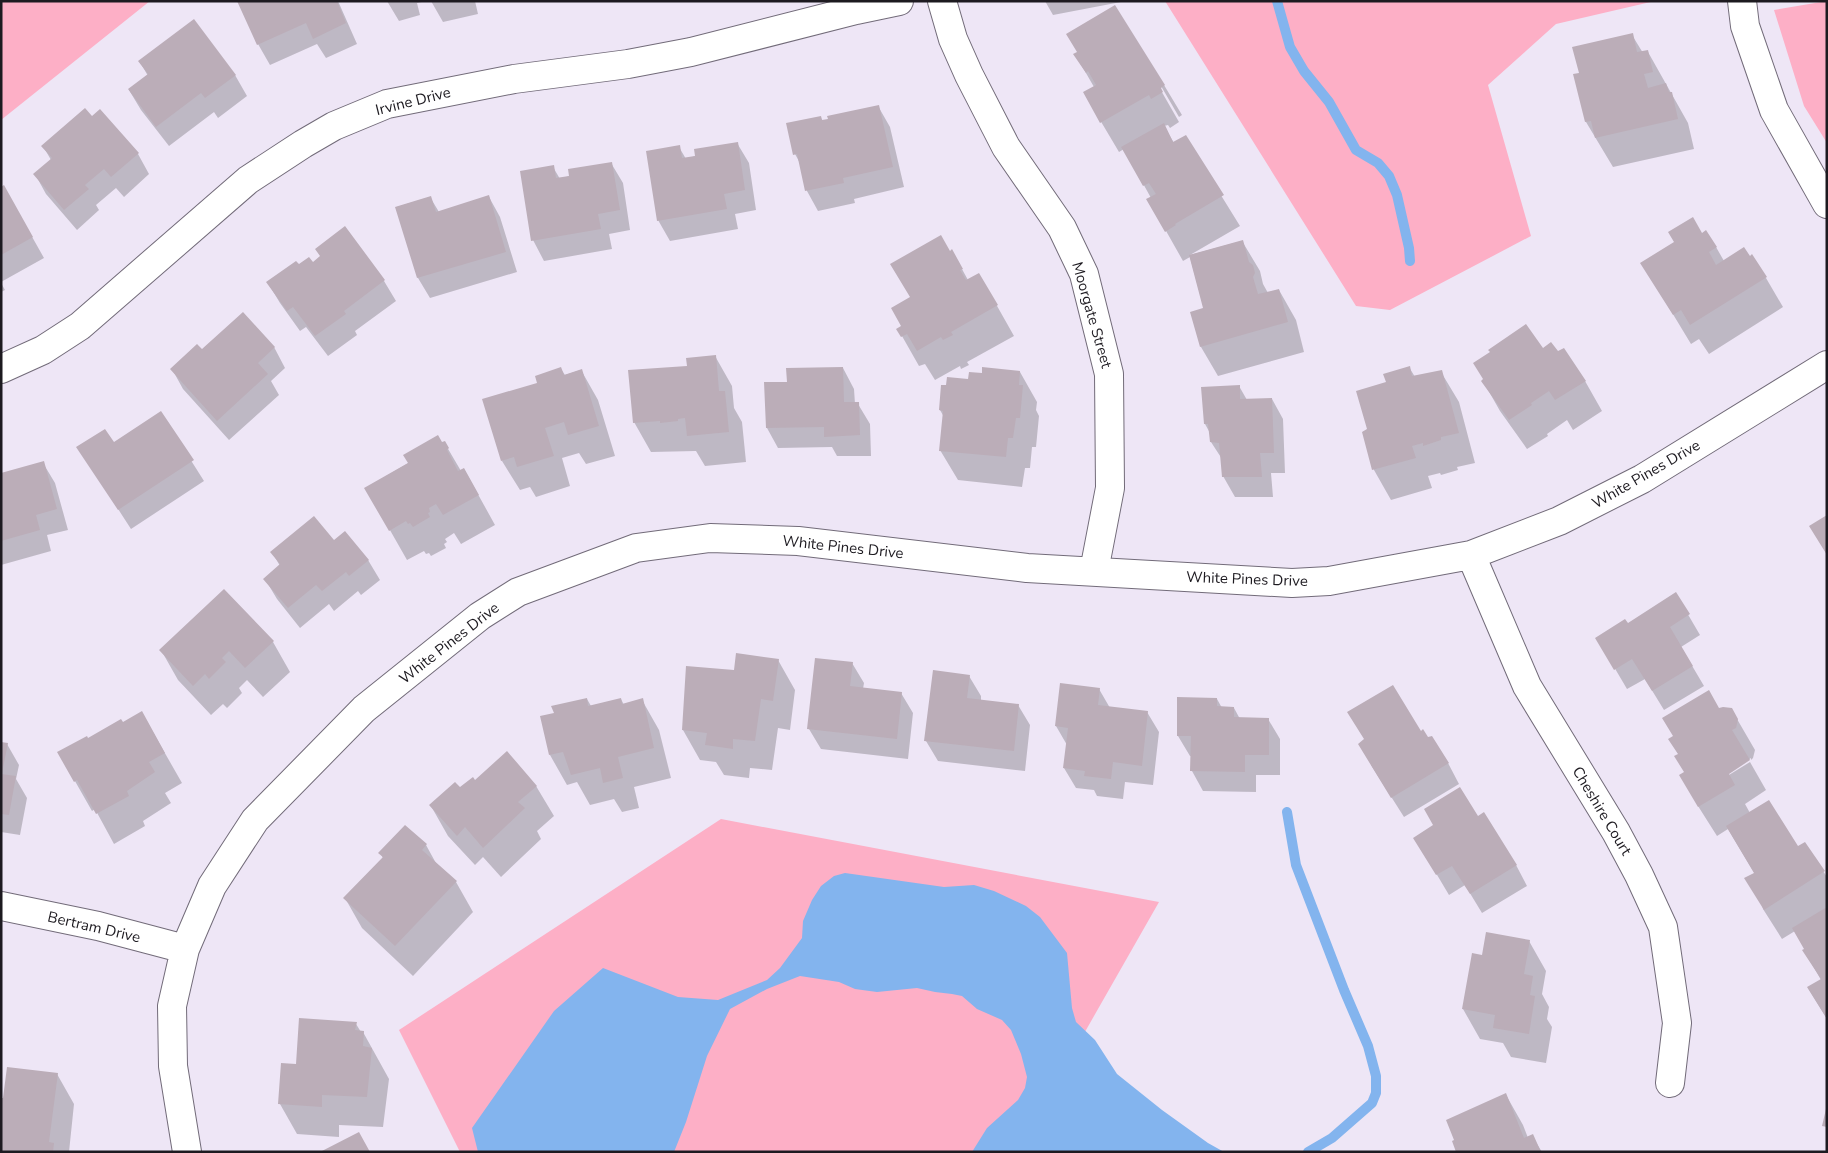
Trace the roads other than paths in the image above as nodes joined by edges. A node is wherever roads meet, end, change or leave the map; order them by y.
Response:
1 (899, 1) edge
2 (942, 1) edge
3 (1742, 1) edge
4 (1827, 204) edge
5 (1827, 365) edge
6 (1, 369) edge
7 (1471, 556) junction
8 (1094, 571) junction
9 (1, 906) edge
10 (186, 949) junction
11 (1670, 1083) dead end
12 (188, 1152) edge

1 - 6 street, Irvine Drive
2 - 8 street, Moorgate Street
3 - 4 street
5 - 7 street, White Pines Drive
7 - 8 street, White Pines Drive
7 - 11 street, Cheshire Court
8 - 10 street, White Pines Drive
9 - 10 street, Bertram Drive
10 - 12 street, White Pines Drive

